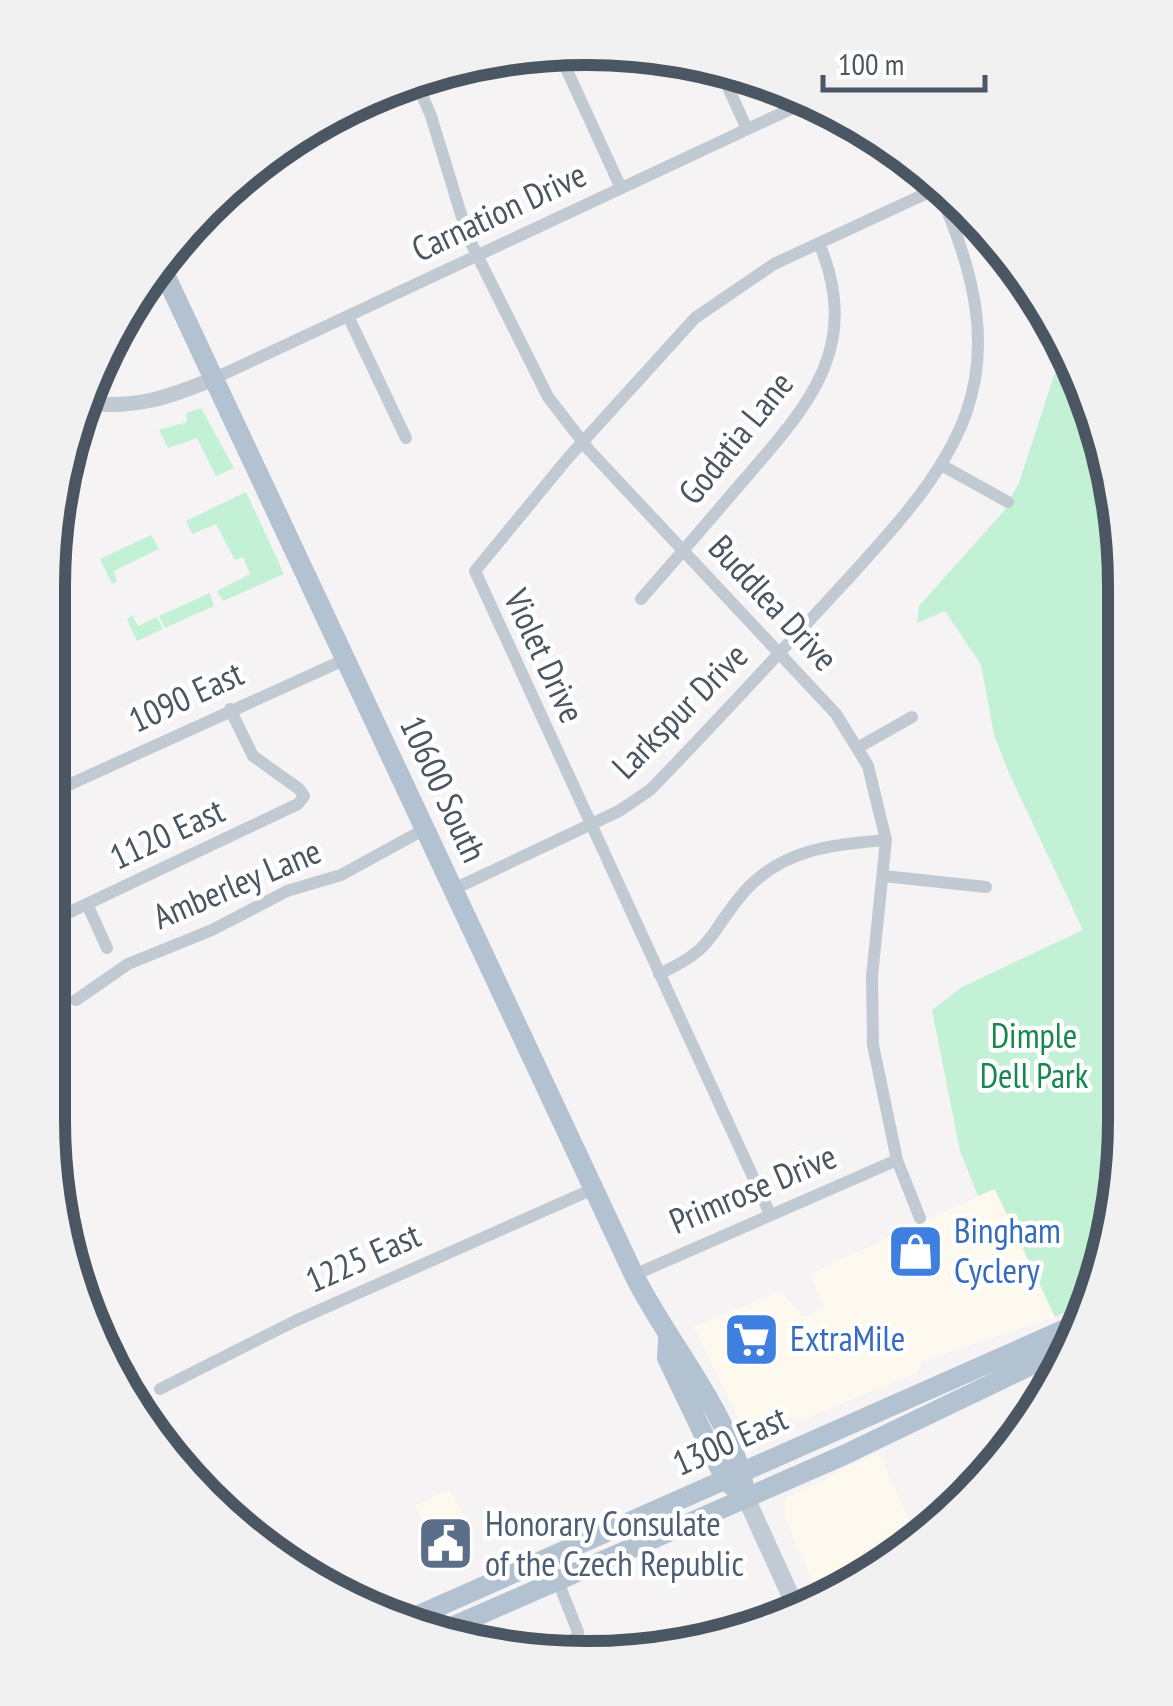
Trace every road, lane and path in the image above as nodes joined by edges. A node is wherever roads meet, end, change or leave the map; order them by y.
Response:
1 (565, 66) edge
2 (727, 85) edge
3 (421, 92) edge
4 (793, 108) edge
5 (747, 129) junction
6 (621, 188) junction
7 (926, 191) edge
8 (946, 210) edge
9 (819, 243) junction
10 (476, 254) junction
11 (166, 278) edge
12 (348, 316) junction
13 (213, 379) junction
14 (98, 405) edge
15 (406, 438) dead end
16 (582, 443) junction
17 (944, 466) junction
18 (1008, 502) dead end
19 (682, 551) junction
20 (641, 599) dead end
21 (778, 654) junction
22 (346, 659) junction
23 (230, 710) junction
24 (912, 716) dead end
25 (859, 747) junction
26 (65, 786) edge
27 (590, 826) junction
28 (426, 829) junction
29 (886, 840) junction
30 (884, 876) junction
31 (986, 887) dead end
32 (454, 889) junction
33 (87, 904) junction
34 (65, 914) edge
35 (107, 948) dead end
36 (659, 974) junction
37 (76, 1000) dead end
38 (897, 1160) junction
39 (593, 1188) junction
40 (770, 1214) junction
41 (920, 1218) dead end
42 (634, 1275) junction
43 (1063, 1330) edge
44 (1051, 1355) edge
45 (160, 1389) dead end
46 (733, 1475) junction
47 (746, 1498) junction
48 (557, 1579) junction
49 (792, 1598) edge
50 (422, 1614) edge
51 (461, 1625) edge
52 (572, 1641) edge

1 - 6 street
2 - 5 street
3 - 10 street, Buddlea Drive
4 - 5 street, Carnation Drive
5 - 6 street, Carnation Drive
6 - 10 street, Carnation Drive
7 - 9 street, Violet Drive
8 - 17 street, Larkspur Drive
9 - 16 street, Violet Drive
9 - 19 street, Godatia Lane
10 - 12 street, Carnation Drive
10 - 16 street, Buddlea Drive
11 - 13 main road, 10600 South
12 - 13 street, Carnation Drive
12 - 15 street
13 - 14 street
13 - 22 main road, 10600 South
16 - 19 street, Buddlea Drive
16 - 27 street, Violet Drive
17 - 18 street
17 - 21 street, Larkspur Drive
19 - 20 street, Godatia Lane
19 - 21 street, Buddlea Drive
21 - 25 street, Buddlea Drive
21 - 27 street, Larkspur Drive
22 - 23 street, 1090 East
22 - 28 main road, 10600 South
23 - 26 street, 1090 East
23 - 33 street, 1120 East
24 - 25 street
25 - 29 street, Buddlea Drive
27 - 32 street, Larkspur Drive
27 - 36 street, Violet Drive
28 - 32 main road, 10600 South
28 - 37 street, Amberley Lane
29 - 30 street, Buddlea Drive
29 - 36 street
30 - 31 street
30 - 38 street, Buddlea Drive
32 - 39 main road, 10600 South
33 - 34 street, 1120 East
33 - 35 street
36 - 40 street, Violet Drive
38 - 40 street, Primrose Drive
38 - 41 street, Buddlea Drive
39 - 42 main road, 10600 South
39 - 45 street, 1225 East
40 - 42 street, Primrose Drive
42 - 46 main road, 10600 South
43 - 46 main road, 1300 East
44 - 47 main road, 1300 East
46 - 47 main road, 10600 South
46 - 50 main road, 1300 East
47 - 48 main road, 1300 East
47 - 49 main road, 10600 South
48 - 51 main road, 1300 East
48 - 52 street

